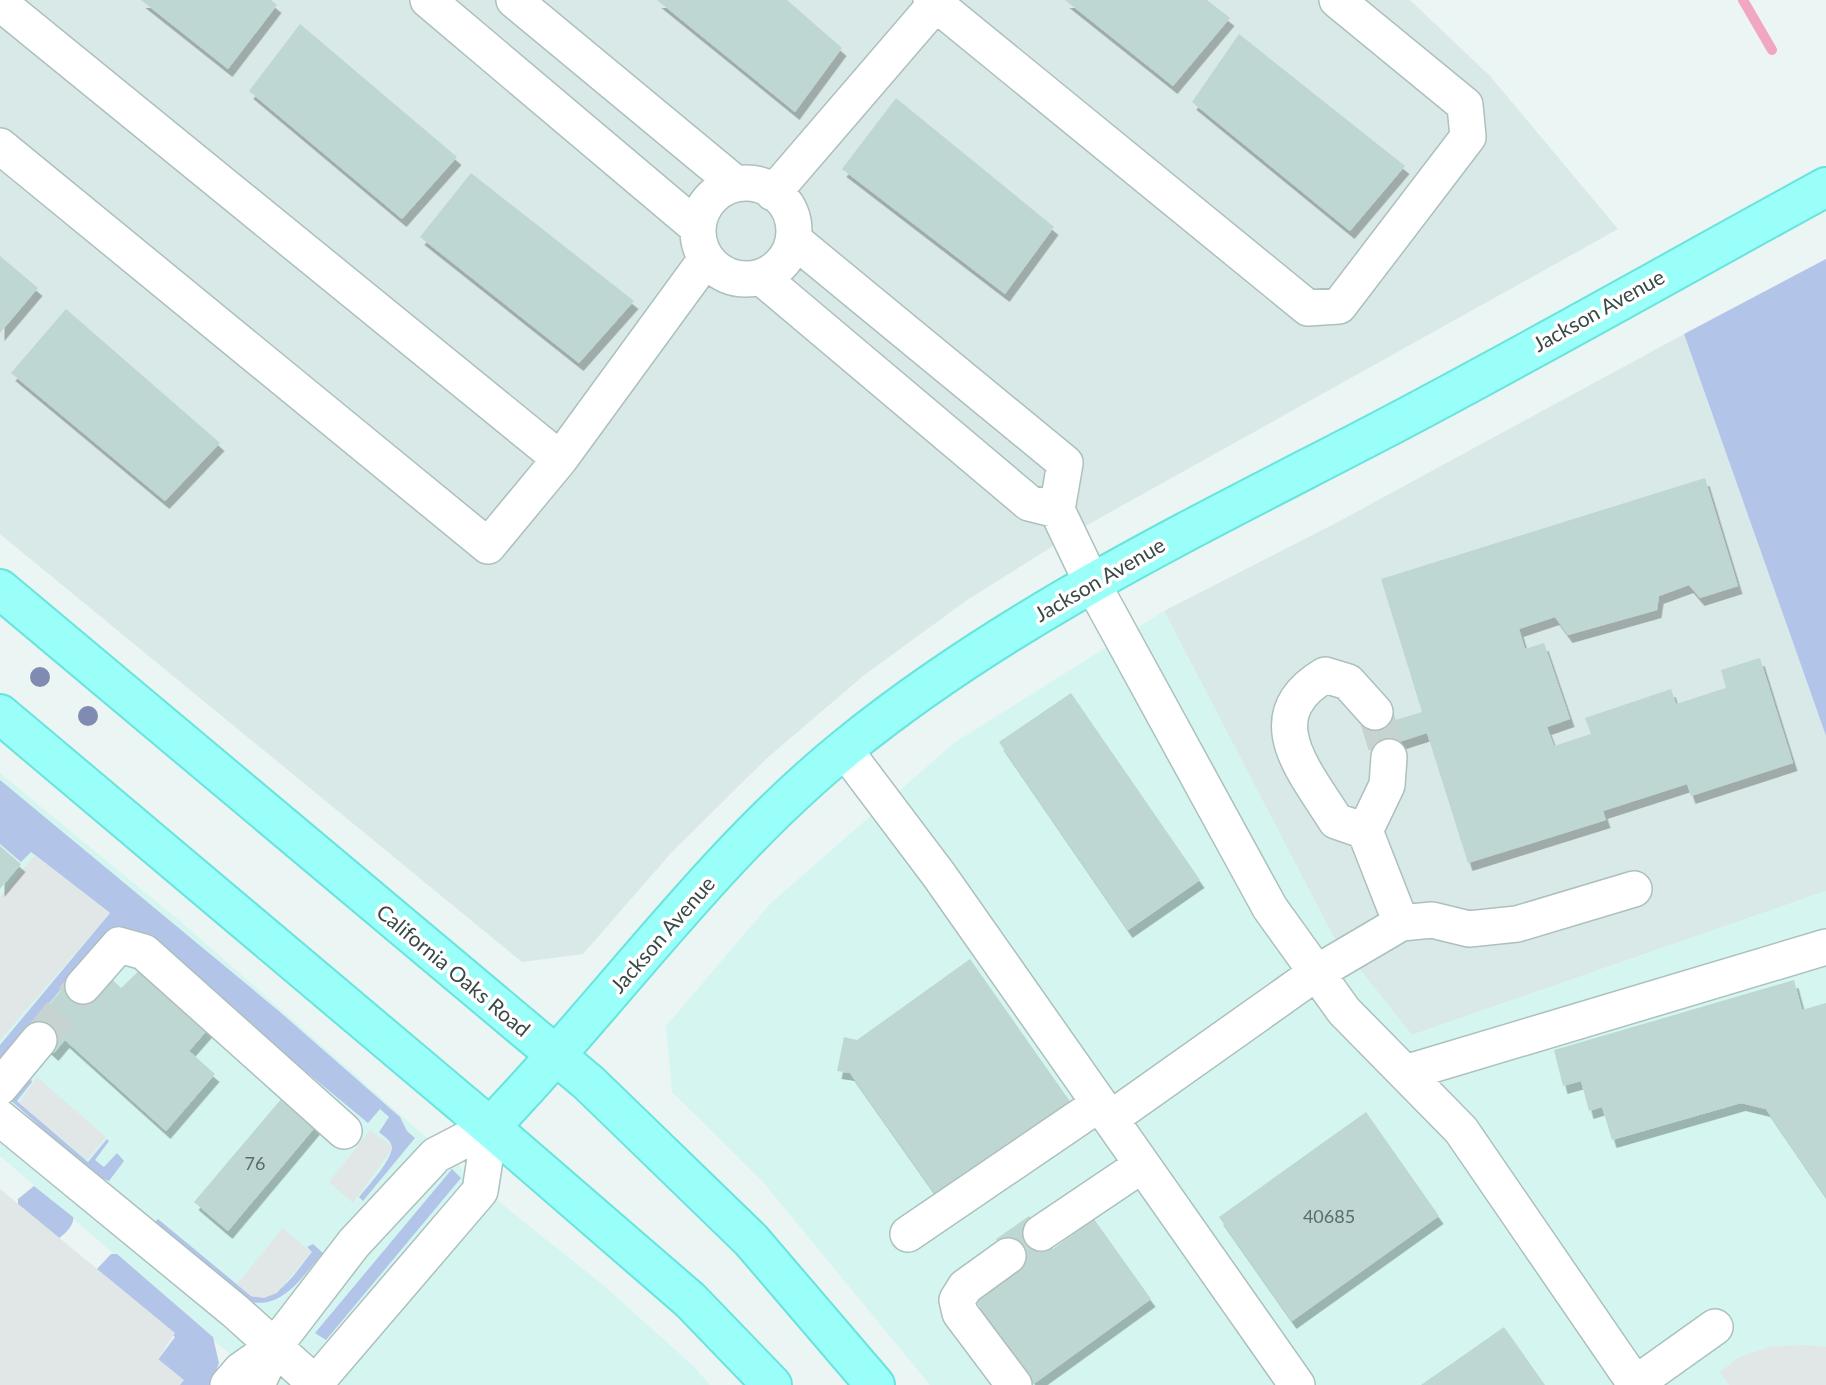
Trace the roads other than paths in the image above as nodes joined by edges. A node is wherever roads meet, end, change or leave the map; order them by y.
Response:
1 (428, 0) edge
2 (514, 0) edge
3 (1337, 0) edge
4 (935, 1) edge
5 (0, 3) edge
6 (0, 146) edge
7 (736, 184) junction
8 (1826, 187) edge
9 (774, 192) junction
10 (793, 240) junction
11 (702, 243) junction
12 (761, 277) junction
13 (987, 399) junction
14 (953, 439) junction
15 (559, 459) junction
16 (1057, 510) junction
17 (1091, 581) junction
18 (0, 589) edge
19 (1376, 712) tunnel mouth
20 (0, 714) edge
21 (844, 749) junction
22 (1389, 757) tunnel mouth
23 (1365, 831) junction
24 (1634, 890) dead end
25 (1401, 923) junction
26 (1826, 947) edge
27 (1316, 972) junction
28 (83, 986) tunnel mouth
29 (39, 1040) tunnel mouth
30 (556, 1058) junction
31 (1405, 1073) junction
32 (0, 1087) edge
33 (1104, 1112) junction
34 (0, 1118) edge
35 (490, 1126) junction
36 (344, 1131) dead end
37 (1142, 1165) junction
38 (1041, 1233) dead end
39 (908, 1234) dead end
40 (1008, 1256) dead end
41 (1715, 1327) dead end
42 (274, 1347) junction
43 (316, 1384) edge
44 (1635, 1384) edge
45 (228, 1385) edge
46 (257, 1385) edge
47 (772, 1385) edge
48 (875, 1385) edge
49 (1014, 1385) edge
50 (1297, 1385) edge

1 - 11 street
2 - 7 street
3 - 4 street
4 - 9 street
5 - 15 street
6 - 15 street
7 - 9 street
7 - 11 street
8 - 17 main road, Jackson Avenue
9 - 10 street
10 - 12 street
10 - 13 street
11 - 12 street
11 - 15 street
12 - 14 street
13 - 14 street
13 - 16 street
14 - 16 street
16 - 17 street
17 - 21 main road, Jackson Avenue
17 - 27 street
18 - 30 main road, California Oaks Road
19 - 23 street
20 - 35 main road
21 - 30 main road, Jackson Avenue
21 - 33 street
22 - 23 street
23 - 25 street
24 - 25 street
25 - 27 street
26 - 31 street
27 - 31 street
27 - 33 street
28 - 36 street
29 - 32 street
30 - 35 main road, Jackson Avenue
30 - 48 main road, California Oaks Road
31 - 44 street
33 - 37 street
33 - 39 street
34 - 42 street
35 - 42 street
35 - 43 street
35 - 47 main road
37 - 38 street
37 - 50 street
40 - 49 street
41 - 44 street
42 - 43 street
42 - 45 street
42 - 46 street

